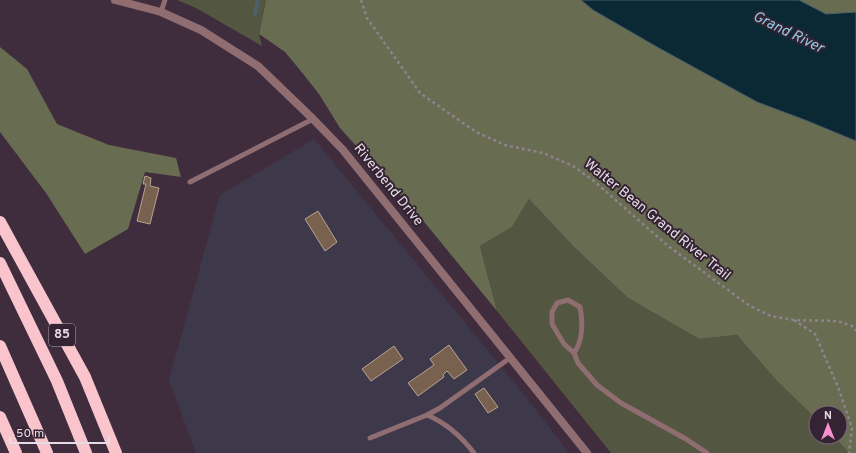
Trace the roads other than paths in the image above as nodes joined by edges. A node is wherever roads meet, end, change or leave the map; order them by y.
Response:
1 (115, 0) edge
2 (165, 0) edge
3 (161, 12) junction
4 (313, 119) junction
5 (190, 182) dead end
6 (0, 222) edge
7 (0, 263) edge
8 (0, 346) edge
9 (574, 353) junction
10 (510, 358) junction
11 (427, 415) junction
12 (0, 417) edge
13 (370, 438) dead end
14 (16, 453) edge
15 (47, 453) edge
16 (86, 453) edge
17 (116, 453) edge
18 (474, 453) edge
19 (587, 453) edge
20 (707, 453) edge

1 - 3 street, Riverbend Drive
2 - 3 lane
3 - 4 street, Riverbend Drive
4 - 5 lane
4 - 10 street, Riverbend Drive
6 - 17 highway, 85
7 - 16 highway, 85
8 - 15 highway
9 - 9 lane
9 - 20 lane
10 - 11 lane
10 - 19 street, Riverbend Drive
11 - 13 lane
11 - 18 lane
12 - 14 highway

